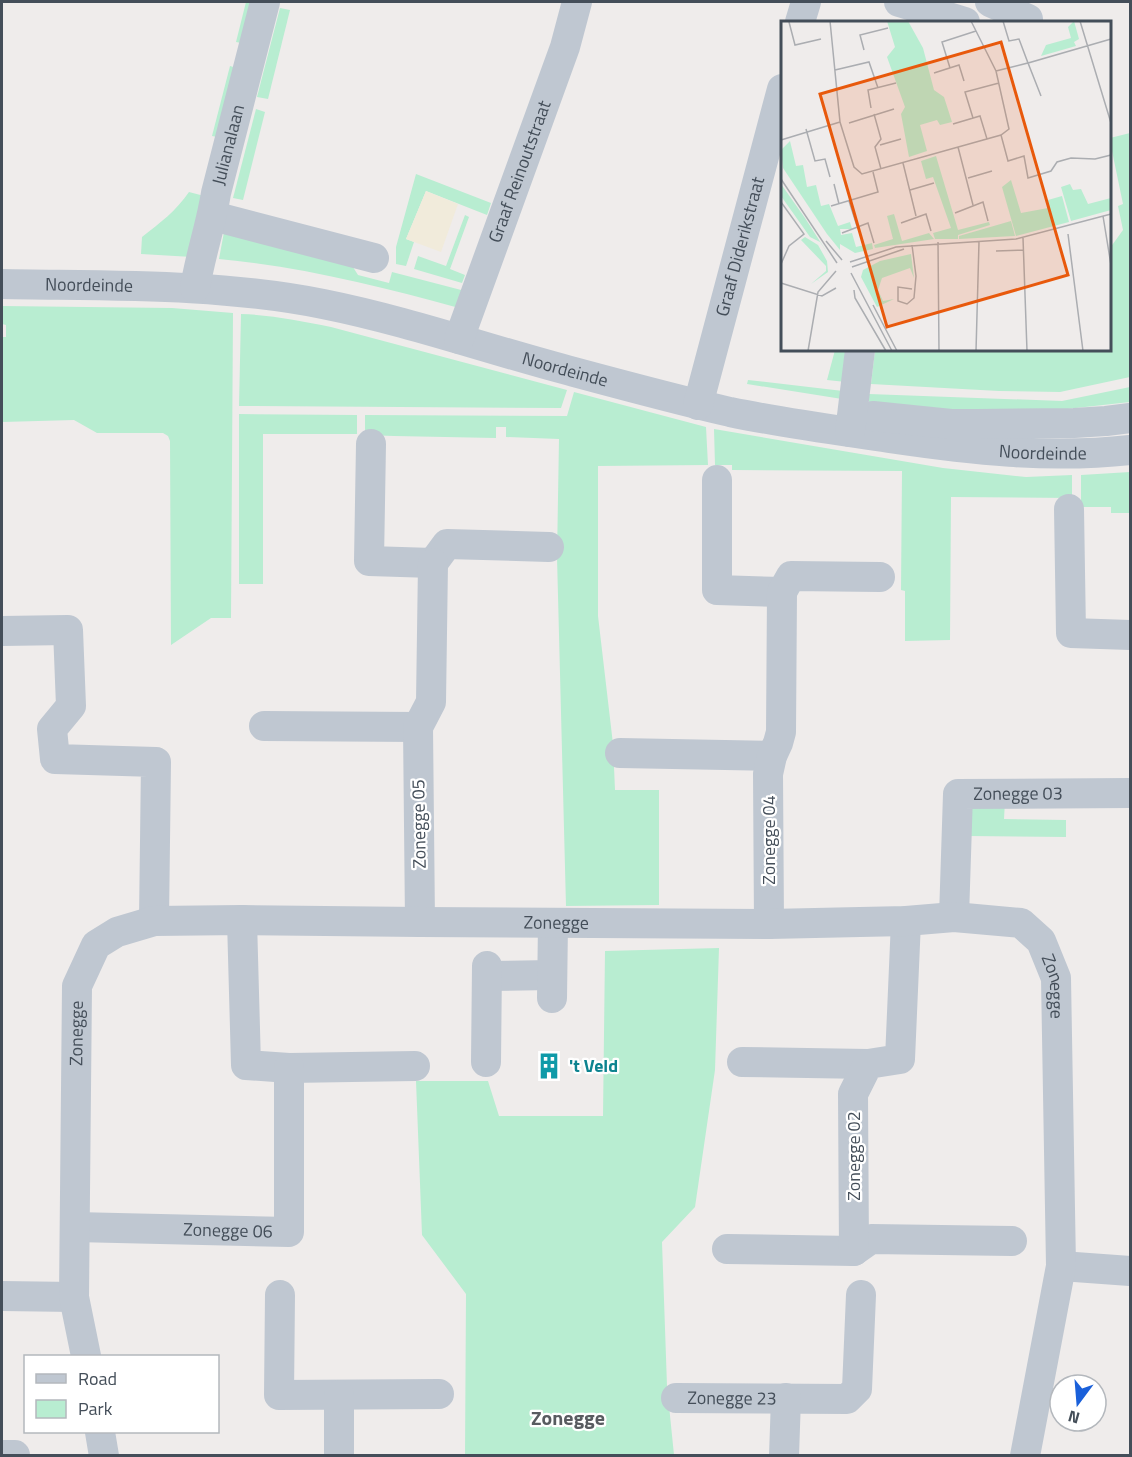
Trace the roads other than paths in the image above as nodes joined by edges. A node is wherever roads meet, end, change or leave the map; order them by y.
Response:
1 (265, 2) edge
2 (578, 2) edge
3 (806, 2) edge
4 (899, 2) edge
5 (973, 2) edge
6 (990, 2) edge
7 (1028, 20) dead end
8 (800, 21) edge
9 (963, 21) edge
10 (966, 21) edge
11 (781, 96) edge
12 (213, 216) junction
13 (375, 258) dead end
14 (2, 265) edge
15 (196, 280) junction
16 (2, 284) edge
17 (462, 331) junction
18 (860, 351) edge
19 (700, 396) junction
20 (1131, 418) edge
21 (851, 423) junction
22 (371, 444) dead end
23 (1131, 450) edge
24 (717, 480) dead end
25 (1069, 509) dead end
26 (549, 547) dead end
27 (433, 563) junction
28 (880, 577) dead end
29 (782, 592) junction
30 (2, 631) edge
31 (1131, 635) edge
32 (264, 726) dead end
33 (418, 727) junction
34 (620, 753) dead end
35 (772, 756) junction
36 (1131, 793) edge
37 (954, 917) junction
38 (242, 920) junction
39 (154, 921) junction
40 (906, 921) junction
41 (420, 922) junction
42 (553, 923) junction
43 (769, 924) junction
44 (486, 1062) dead end
45 (742, 1062) dead end
46 (868, 1064) junction
47 (415, 1066) dead end
48 (289, 1068) junction
49 (75, 1227) junction
50 (1012, 1241) dead end
51 (727, 1249) dead end
52 (854, 1251) junction
53 (1061, 1266) junction
54 (1131, 1271) edge
55 (280, 1295) dead end
56 (861, 1295) dead end
57 (2, 1296) edge
58 (74, 1297) junction
59 (86, 1355) edge
60 (439, 1394) dead end
61 (339, 1395) junction
62 (676, 1398) dead end
63 (786, 1398) junction
64 (100, 1433) edge
65 (2, 1455) edge
66 (15, 1455) edge
67 (104, 1455) edge
68 (339, 1455) edge
69 (784, 1455) edge
70 (1025, 1455) edge

1 - 12 street, Julianalaan
2 - 17 street, Graaf Reinoutstraat
3 - 8 street
4 - 9 street
5 - 10 street
6 - 7 street
11 - 19 street, Graaf Diderikstraat
12 - 13 street
12 - 15 street, Julianalaan
14 - 15 street, Noordeinde
15 - 16 street, Noordeinde
15 - 17 street, Noordeinde
17 - 19 street, Noordeinde
18 - 21 street
19 - 21 street, Noordeinde
20 - 21 street, Noordeinde
21 - 23 street, Noordeinde
22 - 27 street
24 - 29 street
25 - 31 street
26 - 27 street
27 - 33 street, Zonegge 05
28 - 29 street
29 - 35 street, Zonegge 04
30 - 39 street
32 - 33 street
33 - 41 street, Zonegge 05
34 - 35 street
35 - 43 street, Zonegge 04
36 - 37 street, Zonegge 03
37 - 40 street, Zonegge
37 - 53 street, Zonegge
38 - 39 street, Zonegge
38 - 41 street, Zonegge
38 - 48 street
39 - 49 street, Zonegge
40 - 43 street, Zonegge
40 - 46 street
41 - 42 street, Zonegge
42 - 43 street, Zonegge
42 - 44 street
45 - 46 street
46 - 52 street, Zonegge 02
47 - 48 street
48 - 49 street, Zonegge 06
49 - 58 street, Zonegge
50 - 52 street
51 - 52 street
53 - 54 street
53 - 70 street, Zonegge
55 - 61 street
56 - 63 street, Zonegge 23
57 - 58 street
58 - 59 street, Zonegge
60 - 61 street
61 - 68 street
62 - 63 street, Zonegge 23
63 - 69 street, Zonegge 23
64 - 67 street
65 - 66 street

